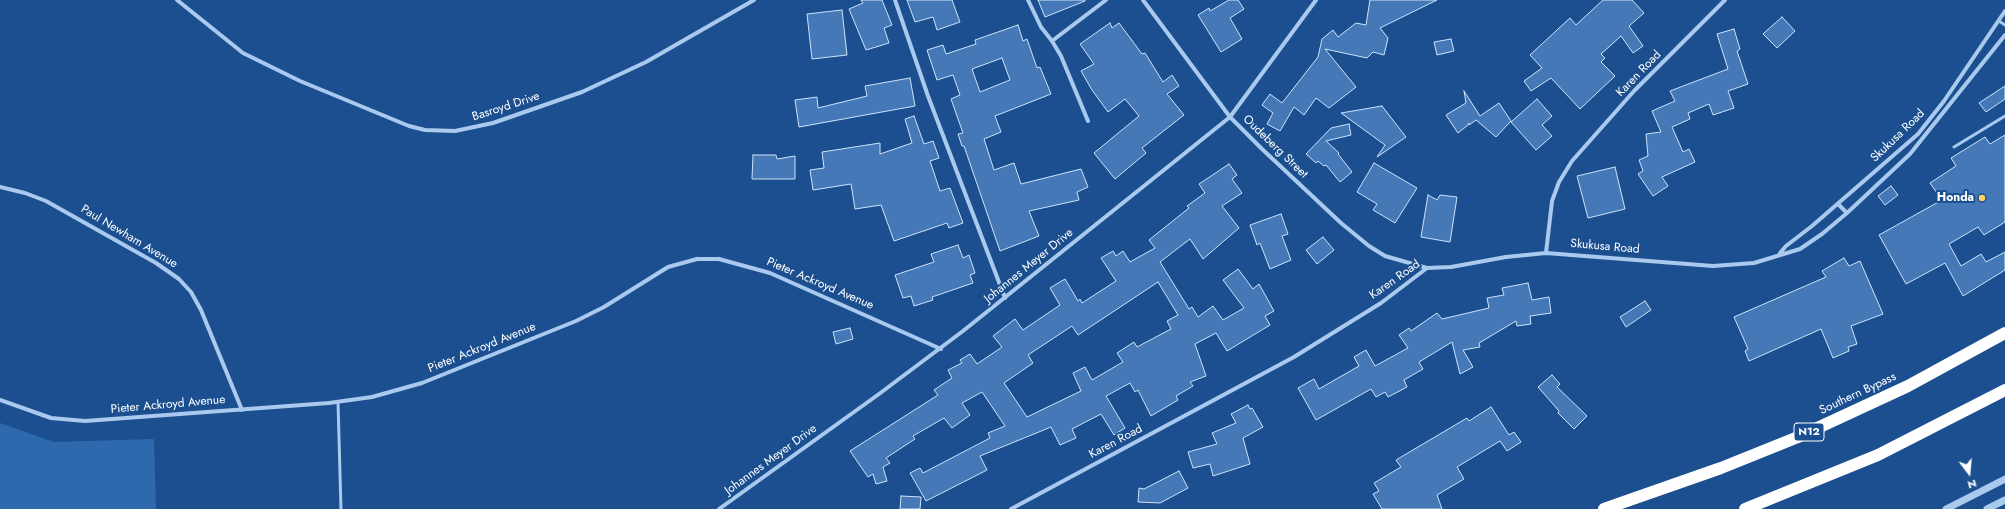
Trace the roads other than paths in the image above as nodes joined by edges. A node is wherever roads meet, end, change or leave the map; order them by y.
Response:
1 (178, 0) edge
2 (754, 0) edge
3 (895, 0) edge
4 (1028, 0) edge
5 (1106, 0) edge
6 (1143, 0) edge
7 (1316, 0) edge
8 (1725, 0) edge
9 (2005, 10) edge
10 (1999, 21) junction
11 (2005, 25) edge
12 (2005, 35) edge
13 (1052, 41) junction
14 (2005, 116) edge
15 (1230, 117) junction
16 (1088, 121) dead end
17 (1954, 147) dead end
18 (0, 187) edge
19 (1838, 204) junction
20 (1847, 213) junction
21 (1546, 253) junction
22 (1780, 254) junction
23 (1427, 268) junction
24 (1005, 298) junction
25 (2005, 333) edge
26 (941, 349) junction
27 (2005, 390) edge
28 (0, 400) edge
29 (338, 402) junction
30 (242, 410) junction
31 (2005, 479) edge
32 (2005, 500) edge
33 (341, 509) edge
34 (719, 509) edge
35 (1010, 509) edge
36 (1604, 509) edge
37 (1745, 509) edge
38 (1946, 509) edge
39 (1987, 509) edge

1 - 2 street, Basroyd Drive
3 - 24 street
4 - 13 street
5 - 13 street
6 - 15 street, Oudeberg Street
7 - 15 street, Johannes Meyer Drive
8 - 21 street, Karen Road
9 - 10 street, Skukusa Road
10 - 11 lane
10 - 19 street, Skukusa Road
12 - 20 street, Skukusa Road
13 - 16 street
14 - 17 lane
15 - 23 street, Oudeberg Street
15 - 24 street, Johannes Meyer Drive
18 - 30 street, Paul Newham Avenue
19 - 20 street
19 - 22 street, Skukusa Road
20 - 22 street, Skukusa Road
21 - 22 street, Skukusa Road
21 - 23 street, Karen Road
23 - 35 street, Karen Road
24 - 26 street, Johannes Meyer Drive
25 - 36 highway, Southern Bypass / N12
26 - 29 street, Pieter Ackroyd Avenue
26 - 34 street, Johannes Meyer Drive
27 - 37 highway
28 - 30 street, Pieter Ackroyd Avenue
29 - 30 street, Pieter Ackroyd Avenue
29 - 33 lane
31 - 38 street
32 - 39 street

